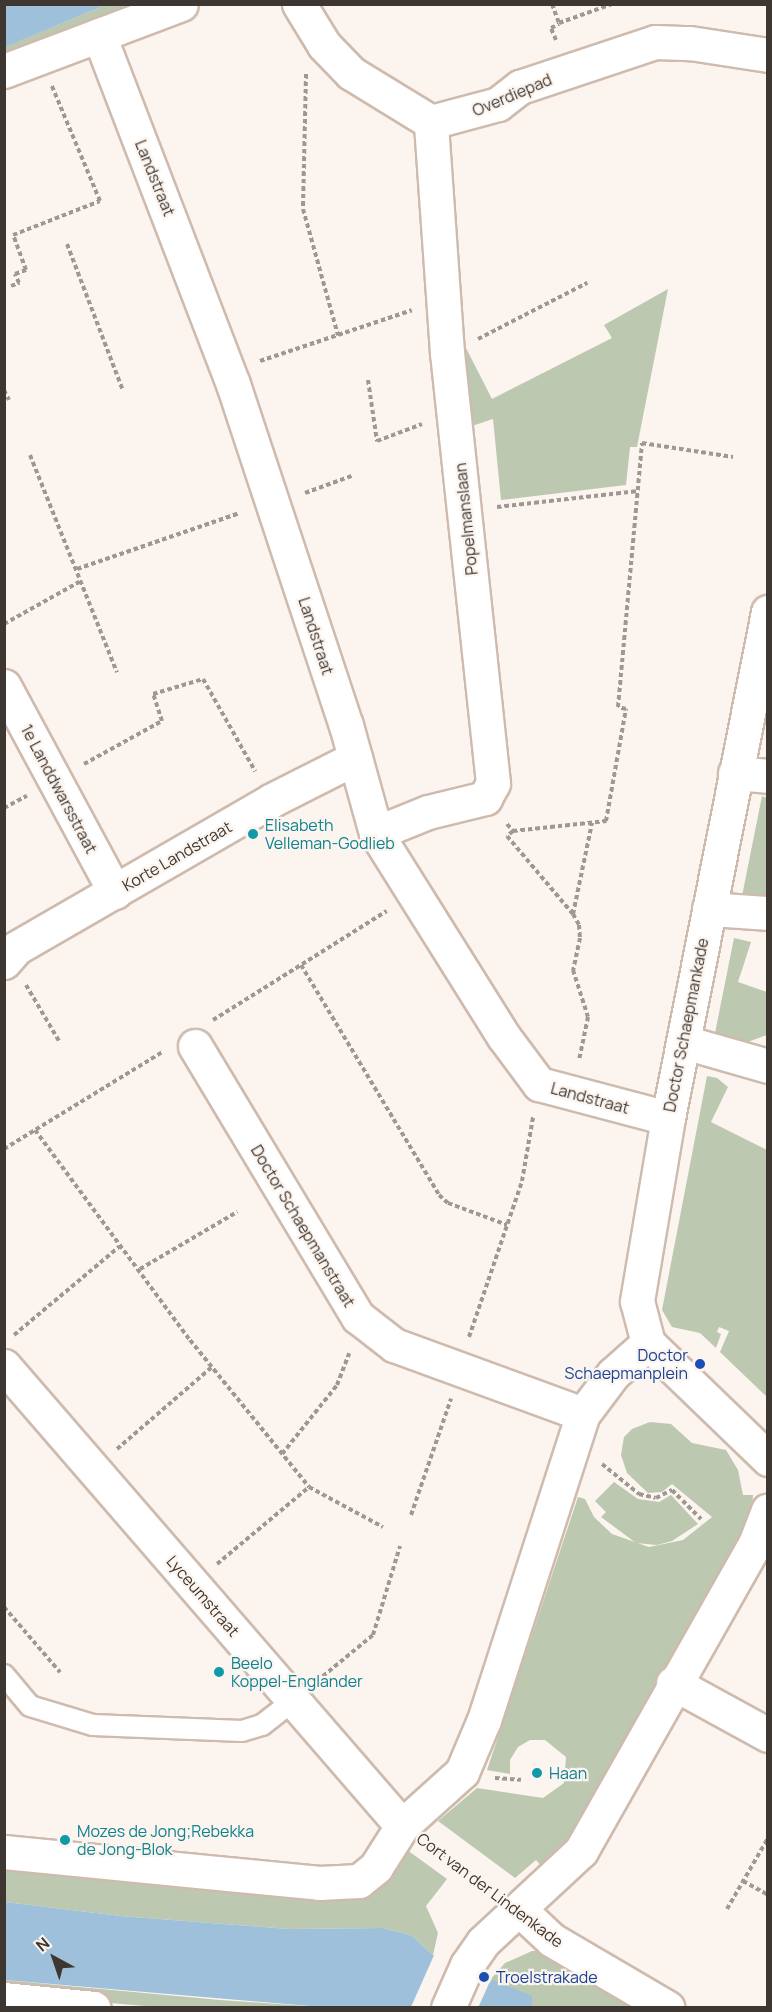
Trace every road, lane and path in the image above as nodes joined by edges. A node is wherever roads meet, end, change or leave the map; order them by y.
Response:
1 (181, 4) edge
2 (299, 4) edge
3 (552, 4) edge
4 (612, 4) edge
5 (99, 35) junction
6 (324, 45) junction
7 (768, 55) edge
8 (40, 57) junction
9 (4, 71) edge
10 (431, 122) junction
11 (67, 244) dead end
12 (587, 283) dead end
13 (11, 286) dead end
14 (444, 299) junction
15 (338, 335) junction
16 (447, 353) junction
17 (229, 372) junction
18 (368, 380) dead end
19 (4, 390) edge
20 (123, 391) dead end
21 (9, 400) dead end
22 (455, 415) junction
23 (30, 455) dead end
24 (733, 457) dead end
25 (354, 476) dead end
26 (638, 491) junction
27 (272, 502) junction
28 (467, 511) junction
29 (77, 569) junction
30 (81, 581) junction
31 (768, 612) edge
32 (4, 624) edge
33 (117, 672) dead end
34 (4, 686) edge
35 (355, 758) junction
36 (735, 773) junction
37 (768, 776) edge
38 (54, 781) junction
39 (485, 798) junction
40 (272, 800) junction
41 (592, 822) junction
42 (513, 831) junction
43 (376, 833) junction
44 (115, 892) junction
45 (413, 894) junction
46 (709, 909) junction
47 (768, 913) edge
48 (573, 914) junction
49 (7, 959) edge
50 (301, 965) junction
51 (59, 1041) dead end
52 (191, 1041) junction
53 (684, 1042) junction
54 (768, 1066) edge
55 (539, 1084) junction
56 (572, 1093) junction
57 (668, 1118) junction
58 (35, 1130) junction
59 (4, 1149) edge
60 (237, 1212) dead end
61 (507, 1225) junction
62 (120, 1246) junction
63 (140, 1269) junction
64 (362, 1321) junction
65 (4, 1343) edge
66 (648, 1343) junction
67 (4, 1366) edge
68 (212, 1367) junction
69 (459, 1368) junction
70 (583, 1414) junction
71 (282, 1454) junction
72 (569, 1457) junction
73 (768, 1459) edge
74 (94, 1468) junction
75 (309, 1486) junction
76 (768, 1510) edge
77 (411, 1515) dead end
78 (701, 1519) dead end
79 (383, 1527) dead end
80 (400, 1546) dead end
81 (193, 1584) junction
82 (4, 1607) edge
83 (60, 1671) dead end
84 (4, 1675) edge
85 (673, 1683) junction
86 (294, 1700) junction
87 (768, 1735) edge
88 (412, 1815) junction
89 (768, 1838) edge
90 (4, 1852) edge
91 (743, 1881) junction
92 (768, 1895) edge
93 (726, 1909) dead end
94 (521, 1911) junction
95 (4, 1999) edge
96 (94, 2007) edge
97 (448, 2007) edge
98 (668, 2007) edge

1 - 5 street
2 - 6 street
3 - 4 path
5 - 8 street
5 - 17 street, Landstraat
6 - 10 street
6 - 15 path
7 - 10 street, Overdiepad
8 - 9 street
8 - 13 path
10 - 14 street, Popelmanslaan
11 - 20 path
12 - 16 path
14 - 15 path
14 - 16 street, Popelmanslaan
15 - 17 path
16 - 22 street, Popelmanslaan
17 - 27 street, Landstraat
18 - 22 path
19 - 21 path
22 - 28 street, Popelmanslaan
23 - 29 path
24 - 26 path
25 - 27 path
26 - 28 path
26 - 41 path
27 - 29 path
27 - 35 street, Landstraat
28 - 39 street, Popelmanslaan
29 - 30 path
30 - 32 path
30 - 33 path
31 - 36 street, Doctor Schaepmankade
34 - 38 street, 1e Landdwarsstraat
35 - 40 street, Korte Landstraat
35 - 43 street, Landstraat
36 - 37 street
36 - 46 street, Doctor Schaepmankade
38 - 40 path
38 - 44 street, 1e Landdwarsstraat
39 - 42 path
39 - 43 street
40 - 44 street, Korte Landstraat
41 - 42 path
41 - 48 path
42 - 48 path
43 - 45 street, Landstraat
44 - 49 street, Korte Landstraat
45 - 50 path
45 - 55 street, Landstraat
46 - 47 street
46 - 53 street, Doctor Schaepmankade
48 - 56 path
49 - 51 path
50 - 52 path
50 - 61 path
52 - 58 path
52 - 64 street, Doctor Schaepmanstraat
53 - 54 street
53 - 57 street, Doctor Schaepmankade
55 - 56 street, Landstraat
55 - 61 path
56 - 57 street, Landstraat
57 - 66 street, Doctor Schaepmankade
58 - 59 path
58 - 62 path
60 - 63 path
61 - 69 path
62 - 63 path
62 - 65 path
63 - 68 path
64 - 69 street, Doctor Schaepmanstraat
64 - 71 path
66 - 70 street
66 - 73 street
67 - 74 street, Lyceumstraat
68 - 71 path
68 - 74 path
69 - 70 street, Doctor Schaepmanstraat
69 - 77 path
70 - 72 street
71 - 75 path
72 - 78 path
72 - 88 street
74 - 81 street, Lyceumstraat
75 - 79 path
75 - 81 path
76 - 85 street
80 - 86 path
81 - 86 street, Lyceumstraat
82 - 83 path
84 - 86 lane
85 - 87 street
85 - 94 street
86 - 88 street, Lyceumstraat
88 - 90 street, Cort van der Lindenkade
88 - 94 path, Cort van der Lindenkade
89 - 91 path
91 - 92 path
91 - 93 path
94 - 97 street
94 - 98 street, Cort van der Lindenkade
95 - 96 street

